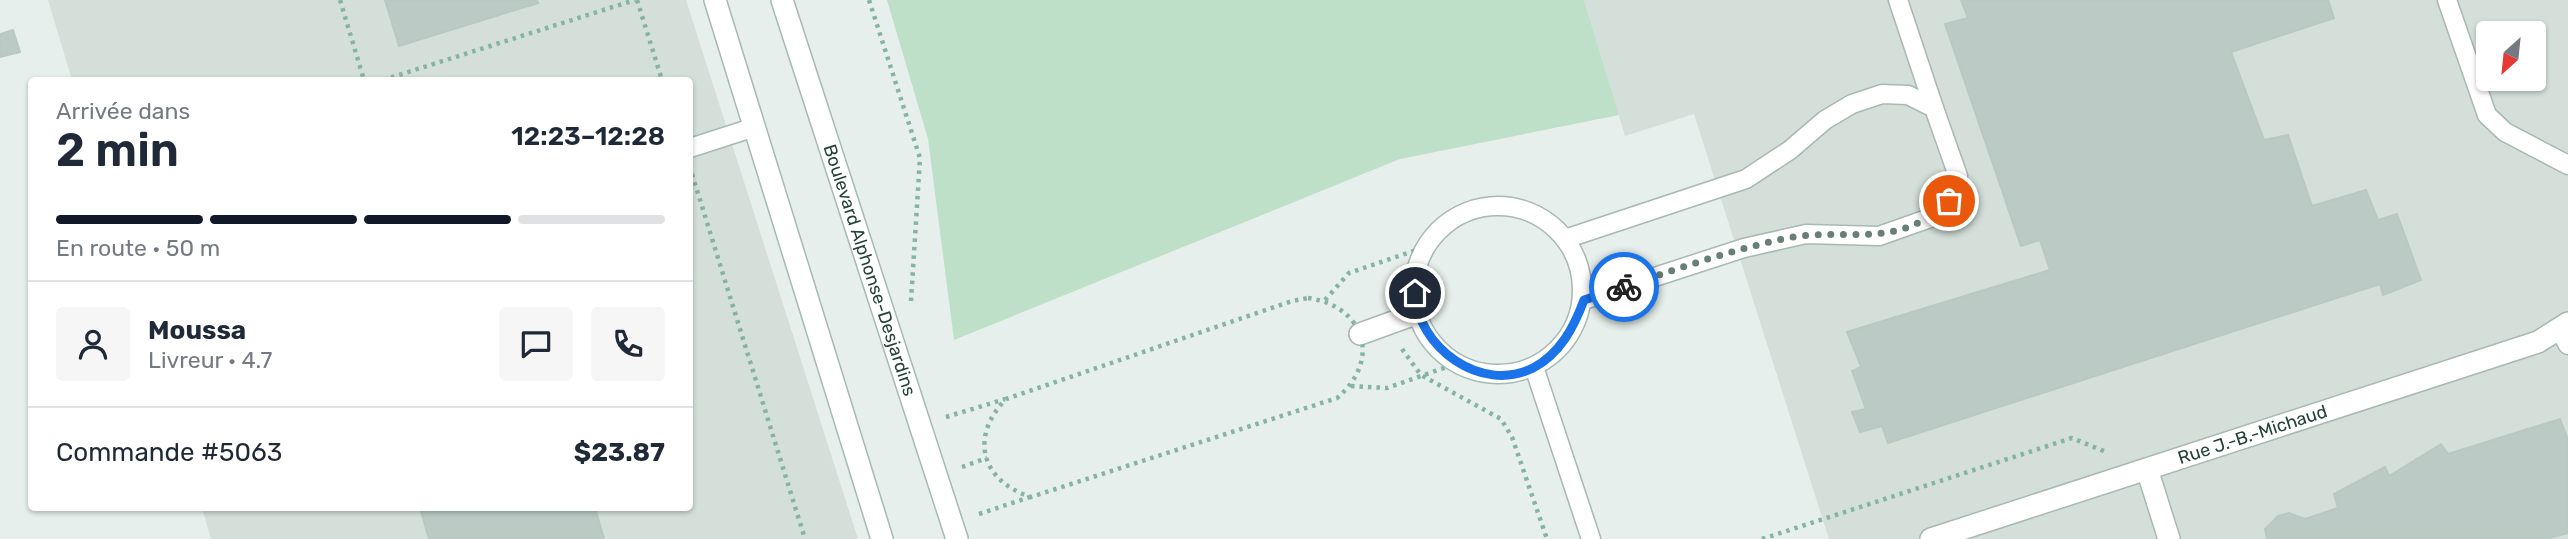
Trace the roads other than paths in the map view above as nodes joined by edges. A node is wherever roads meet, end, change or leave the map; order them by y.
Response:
1 (715, 0) edge
2 (782, 0) edge
3 (1898, 0) edge
4 (2447, 0) edge
5 (1934, 107) junction
6 (755, 127) junction
7 (693, 147) edge
8 (2568, 165) edge
9 (1565, 239) junction
10 (1584, 300) junction
11 (1418, 313) junction
12 (2565, 332) edge
13 (1360, 334) road end
14 (1534, 367) junction
15 (2147, 469) junction
16 (953, 531) edge
17 (882, 539) edge
18 (1591, 539) edge
19 (1931, 539) edge
20 (2169, 539) edge

1 - 6 main road
2 - 16 main road, Boulevard Alphonse-Desjardins
3 - 5 lane
4 - 8 lane
5 - 9 lane
5 - 10 lane
6 - 7 lane
6 - 17 main road
9 - 10 lane
9 - 11 lane
10 - 14 lane
11 - 13 main road
11 - 14 lane
12 - 15 main road, Rue J.-B.-Michaud
14 - 18 lane
15 - 19 main road, Rue J.-B.-Michaud
15 - 20 main road

